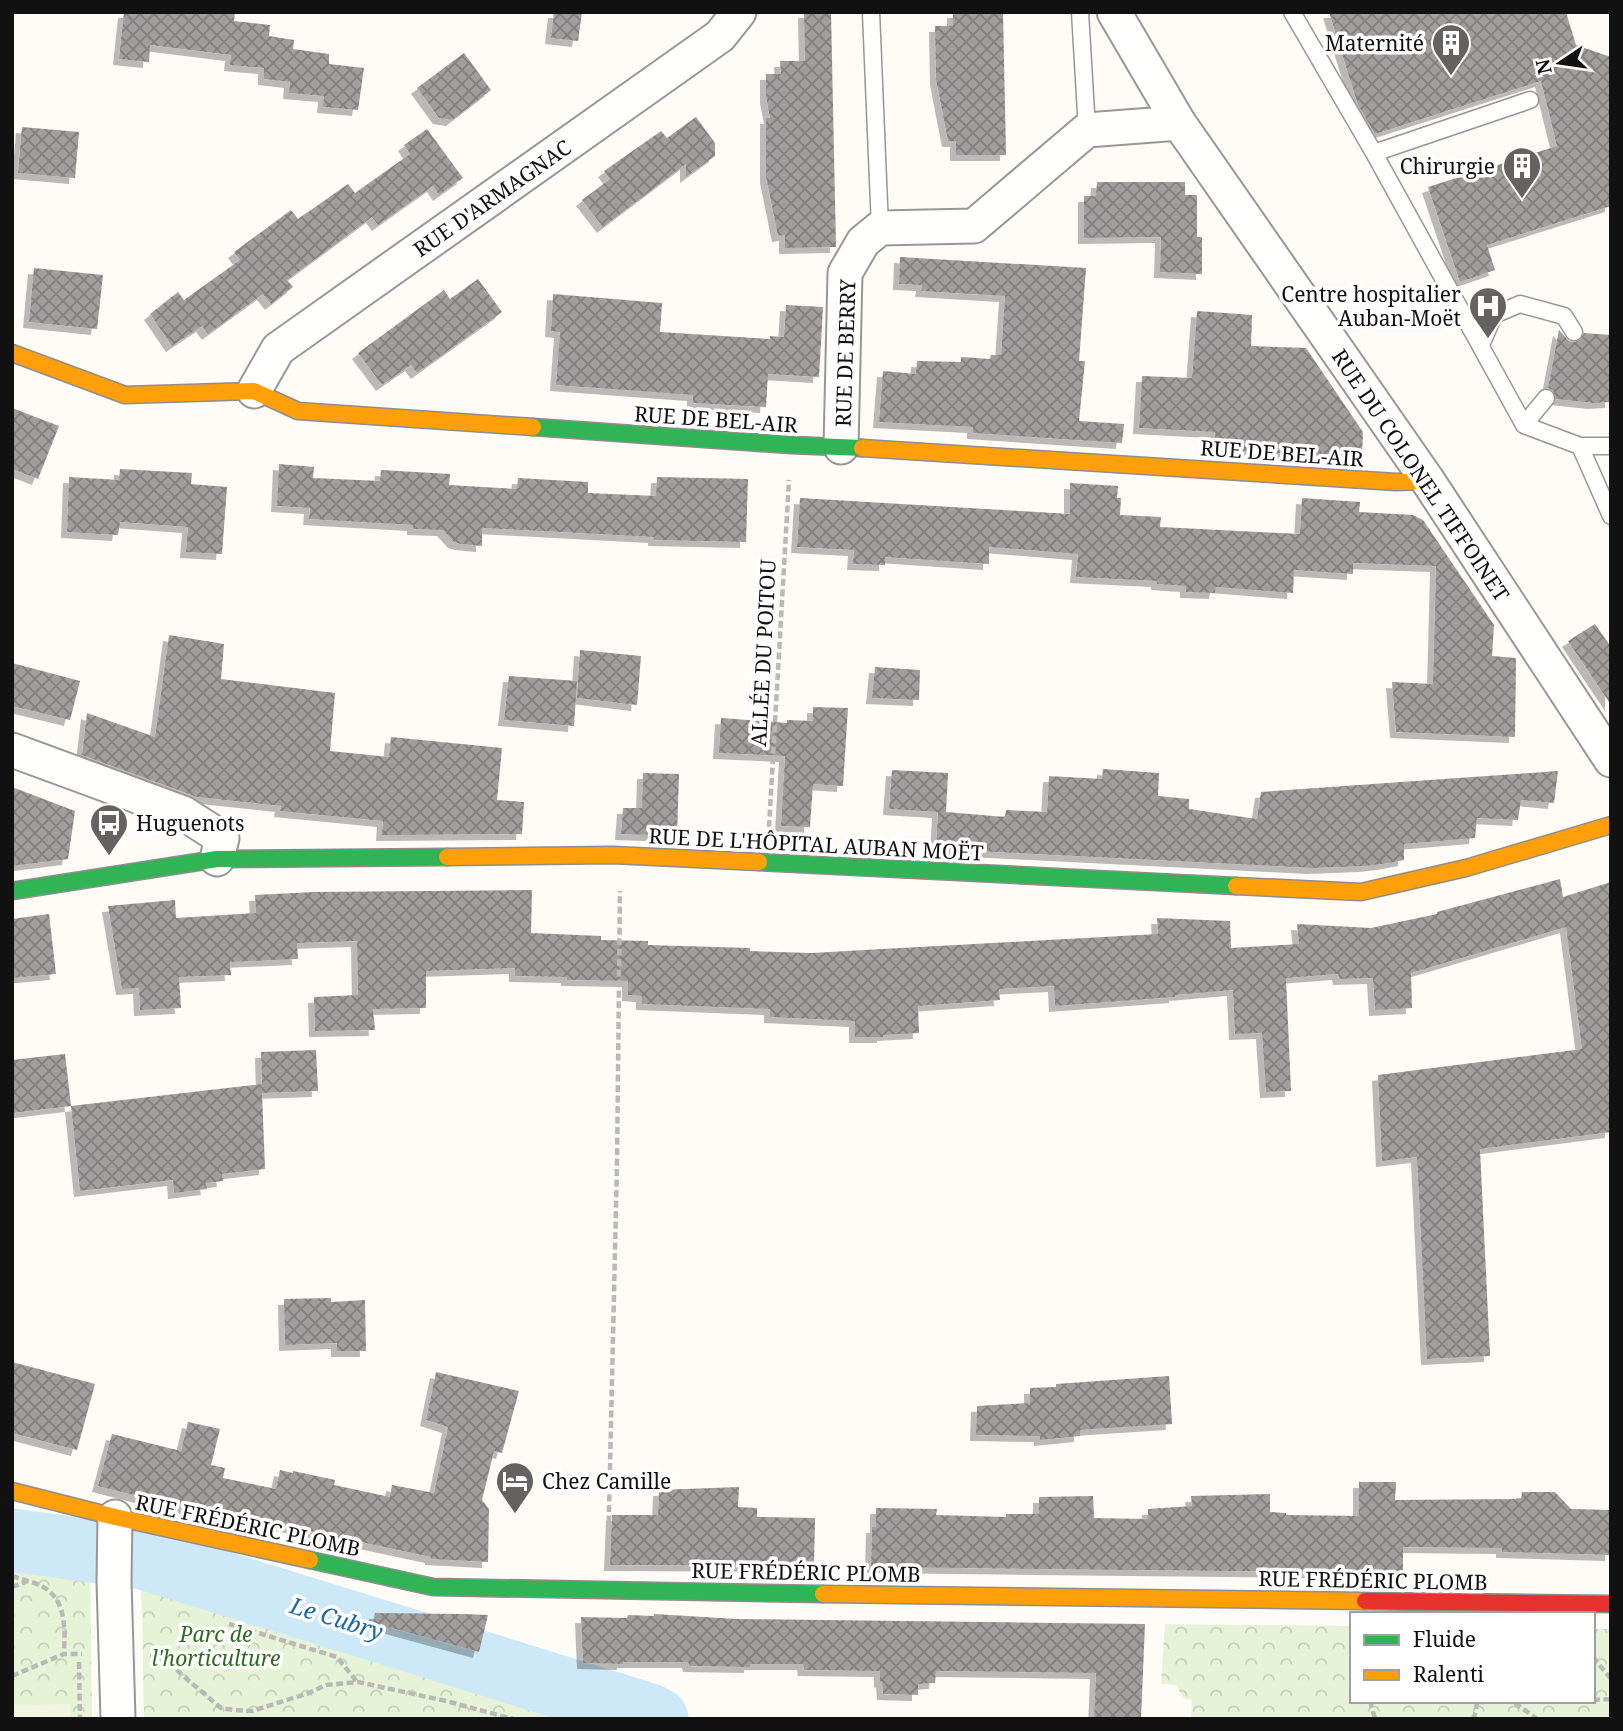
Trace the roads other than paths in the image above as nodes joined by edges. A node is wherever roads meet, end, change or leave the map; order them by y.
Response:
1 (739, 12) edge
2 (871, 12) edge
3 (1080, 12) edge
4 (1114, 12) edge
5 (1292, 12) edge
6 (1530, 100) dead end
7 (1179, 123) junction
8 (1087, 130) junction
9 (1374, 153) junction
10 (880, 228) junction
11 (1574, 332) dead end
12 (1481, 345) junction
13 (12, 353) edge
14 (254, 391) junction
15 (1546, 398) dead end
16 (1524, 425) junction
17 (1580, 446) junction
18 (1611, 446) edge
19 (841, 447) junction
20 (1428, 481) junction
21 (1611, 516) edge
22 (12, 750) edge
23 (1611, 761) edge
24 (1611, 825) edge
25 (218, 859) junction
26 (12, 891) edge
27 (12, 1491) edge
28 (114, 1524) junction
29 (1611, 1604) edge
30 (118, 1719) edge

1 - 14 street, RUE D'ARMAGNAC
2 - 10 lane
3 - 8 lane
4 - 7 street, RUE DU COLONEL TIFFOINET
5 - 9 lane
6 - 9 lane
7 - 8 street
7 - 20 street, RUE DU COLONEL TIFFOINET
8 - 10 street
9 - 12 lane
10 - 19 street, RUE DE BERRY
11 - 12 lane
12 - 16 lane
13 - 14 street, RUE DE BEL-AIR
14 - 19 street, RUE DE BEL-AIR
15 - 16 lane
16 - 17 lane
17 - 18 lane
17 - 21 lane
19 - 20 street, RUE DE BEL-AIR
20 - 23 street, RUE DU COLONEL TIFFOINET
22 - 25 street
24 - 25 street, RUE DE L'HÔPITAL AUBAN MOËT
25 - 26 street, RUE DE L'HÔPITAL AUBAN MOËT
27 - 28 street, RUE FRÉDÉRIC PLOMB
28 - 29 street, RUE FRÉDÉRIC PLOMB
28 - 30 street

